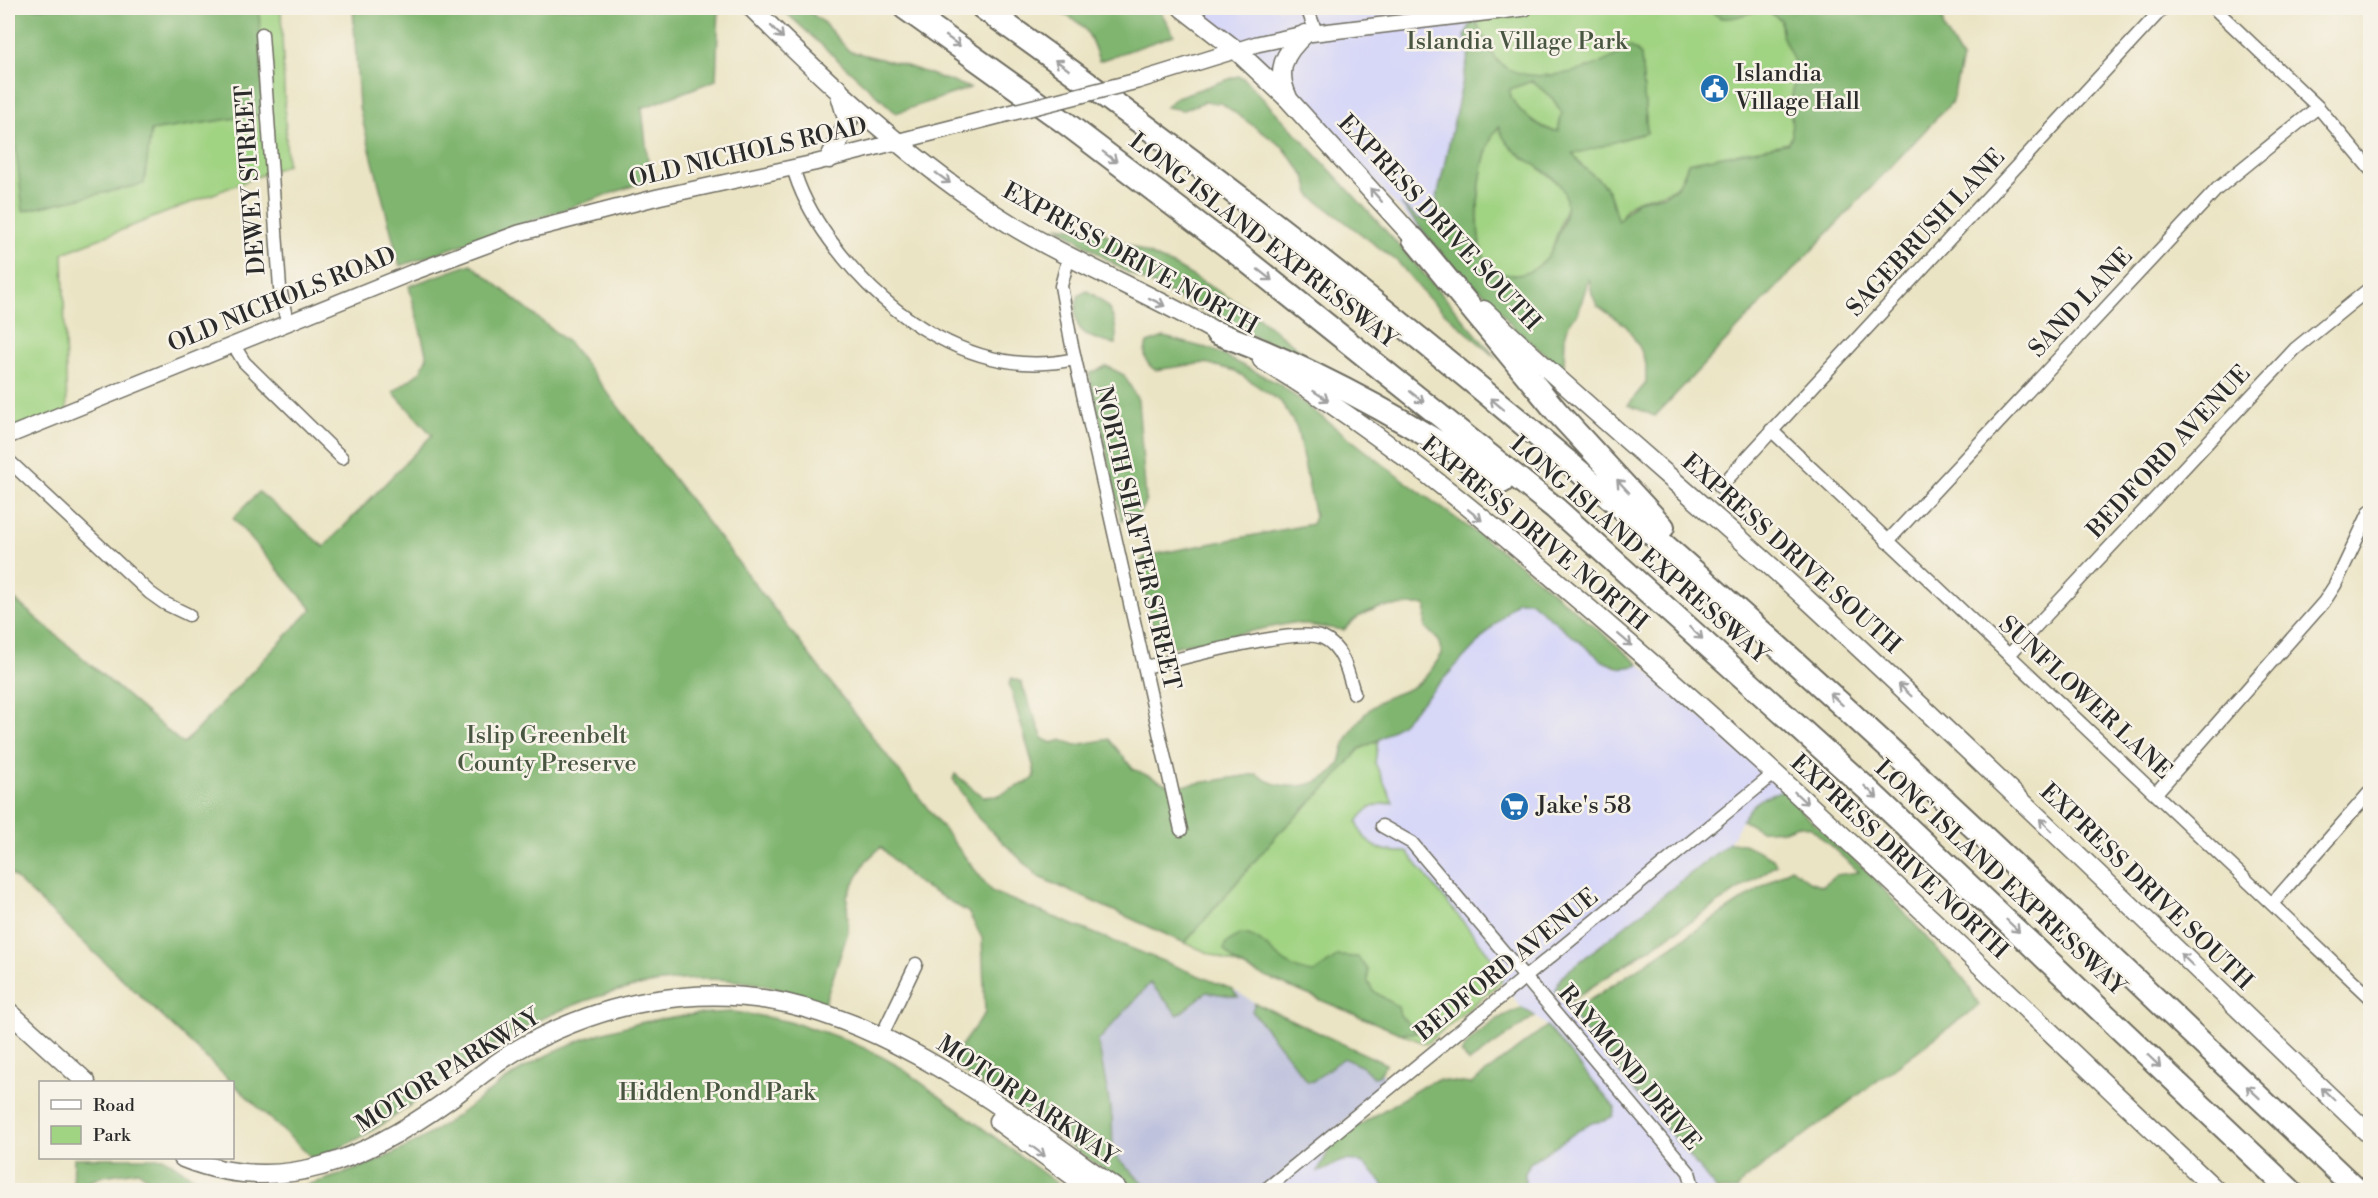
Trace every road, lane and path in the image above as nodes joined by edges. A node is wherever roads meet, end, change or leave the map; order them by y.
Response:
1 (752, 8) edge
2 (905, 8) edge
3 (983, 8) edge
4 (1182, 8) edge
5 (1307, 8) edge
6 (1525, 8) edge
7 (2163, 8) edge
8 (2214, 8) edge
9 (1310, 33) junction
10 (262, 34) dead end
11 (1236, 51) junction
12 (838, 88) junction
13 (1288, 99) junction
14 (2318, 107) junction
15 (898, 141) junction
16 (829, 159) junction
17 (793, 167) junction
18 (2370, 169) edge
19 (1414, 239) junction
20 (1069, 256) junction
21 (2370, 288) edge
22 (287, 322) junction
23 (1217, 333) junction
24 (233, 344) junction
25 (1075, 359) junction
26 (1771, 430) junction
27 (8, 436) edge
28 (342, 458) dead end
29 (8, 460) edge
30 (1720, 487) dead end
31 (1555, 508) junction
32 (2370, 511) edge
33 (1887, 542) junction
34 (1733, 606) junction
35 (189, 615) dead end
36 (2009, 656) junction
37 (1145, 667) junction
38 (1354, 693) dead end
39 (1775, 773) junction
40 (2370, 792) edge
41 (2156, 793) junction
42 (1382, 826) dead end
43 (1181, 830) dead end
44 (2272, 904) junction
45 (916, 964) dead end
46 (1525, 976) junction
47 (2370, 997) edge
48 (8, 1011) edge
49 (881, 1037) junction
50 (909, 1052) junction
51 (84, 1081) edge
52 (2370, 1134) edge
53 (186, 1159) edge
54 (1092, 1191) edge
55 (1118, 1191) edge
56 (1265, 1191) edge
57 (1694, 1191) edge
58 (2216, 1191) edge
59 (2290, 1191) edge
60 (2356, 1191) edge

1 -> 12 main road, EXPRESS DRIVE NORTH
2 -> 31 highway, LONG ISLAND EXPRESSWAY
34 -> 3 highway, LONG ISLAND EXPRESSWAY
4 - 11 main road, EXPRESS DRIVE SOUTH
5 - 9 street
6 - 9 street, OLD NICHOLS ROAD
7 - 26 street, SAGEBRUSH LANE
8 - 14 street
9 - 11 street, OLD NICHOLS ROAD
9 - 13 main road
10 - 22 street, DEWEY STREET
11 - 13 main road, EXPRESS DRIVE SOUTH
11 - 15 street, OLD NICHOLS ROAD, bridge
12 - 15 main road, EXPRESS DRIVE NORTH
12 - 16 main road
19 -> 13 main road, EXPRESS DRIVE SOUTH
14 - 18 street
14 - 33 street, SAND LANE
15 - 16 street, OLD NICHOLS ROAD
15 -> 20 main road, EXPRESS DRIVE NORTH
16 - 17 street, OLD NICHOLS ROAD
17 - 22 street, OLD NICHOLS ROAD
17 - 25 street
34 -> 19 highway
52 -> 19 main road, EXPRESS DRIVE SOUTH
20 -> 23 main road, EXPRESS DRIVE NORTH
20 - 25 street, NORTH SHAFTER STREET
21 - 36 street, BEDFORD AVENUE
22 - 24 street, OLD NICHOLS ROAD
23 - 31 highway
23 -> 39 main road, EXPRESS DRIVE NORTH
24 - 27 street, OLD NICHOLS ROAD
24 - 28 street
25 - 37 street, NORTH SHAFTER STREET
26 - 30 street, SAGEBRUSH LANE
26 - 33 street, SUNFLOWER LANE
29 - 35 street
31 -> 59 highway, LONG ISLAND EXPRESSWAY
32 - 41 street
33 - 36 street, SUNFLOWER LANE
60 -> 34 highway, LONG ISLAND EXPRESSWAY
36 - 41 street, SUNFLOWER LANE
37 - 38 street
37 - 43 street, NORTH SHAFTER STREET
39 - 46 street, BEDFORD AVENUE
39 -> 58 main road, EXPRESS DRIVE NORTH
40 - 44 street
41 - 44 street, SUNFLOWER LANE
42 - 46 street, RAYMOND DRIVE
44 - 47 street, SUNFLOWER LANE
45 - 49 street
46 - 56 street, BEDFORD AVENUE
46 - 57 street, RAYMOND DRIVE
48 - 51 main road
49 - 50 main road, MOTOR PARKWAY
49 - 53 main road, MOTOR PARKWAY
50 -> 54 main road, MOTOR PARKWAY
50 - 55 main road, MOTOR PARKWAY

